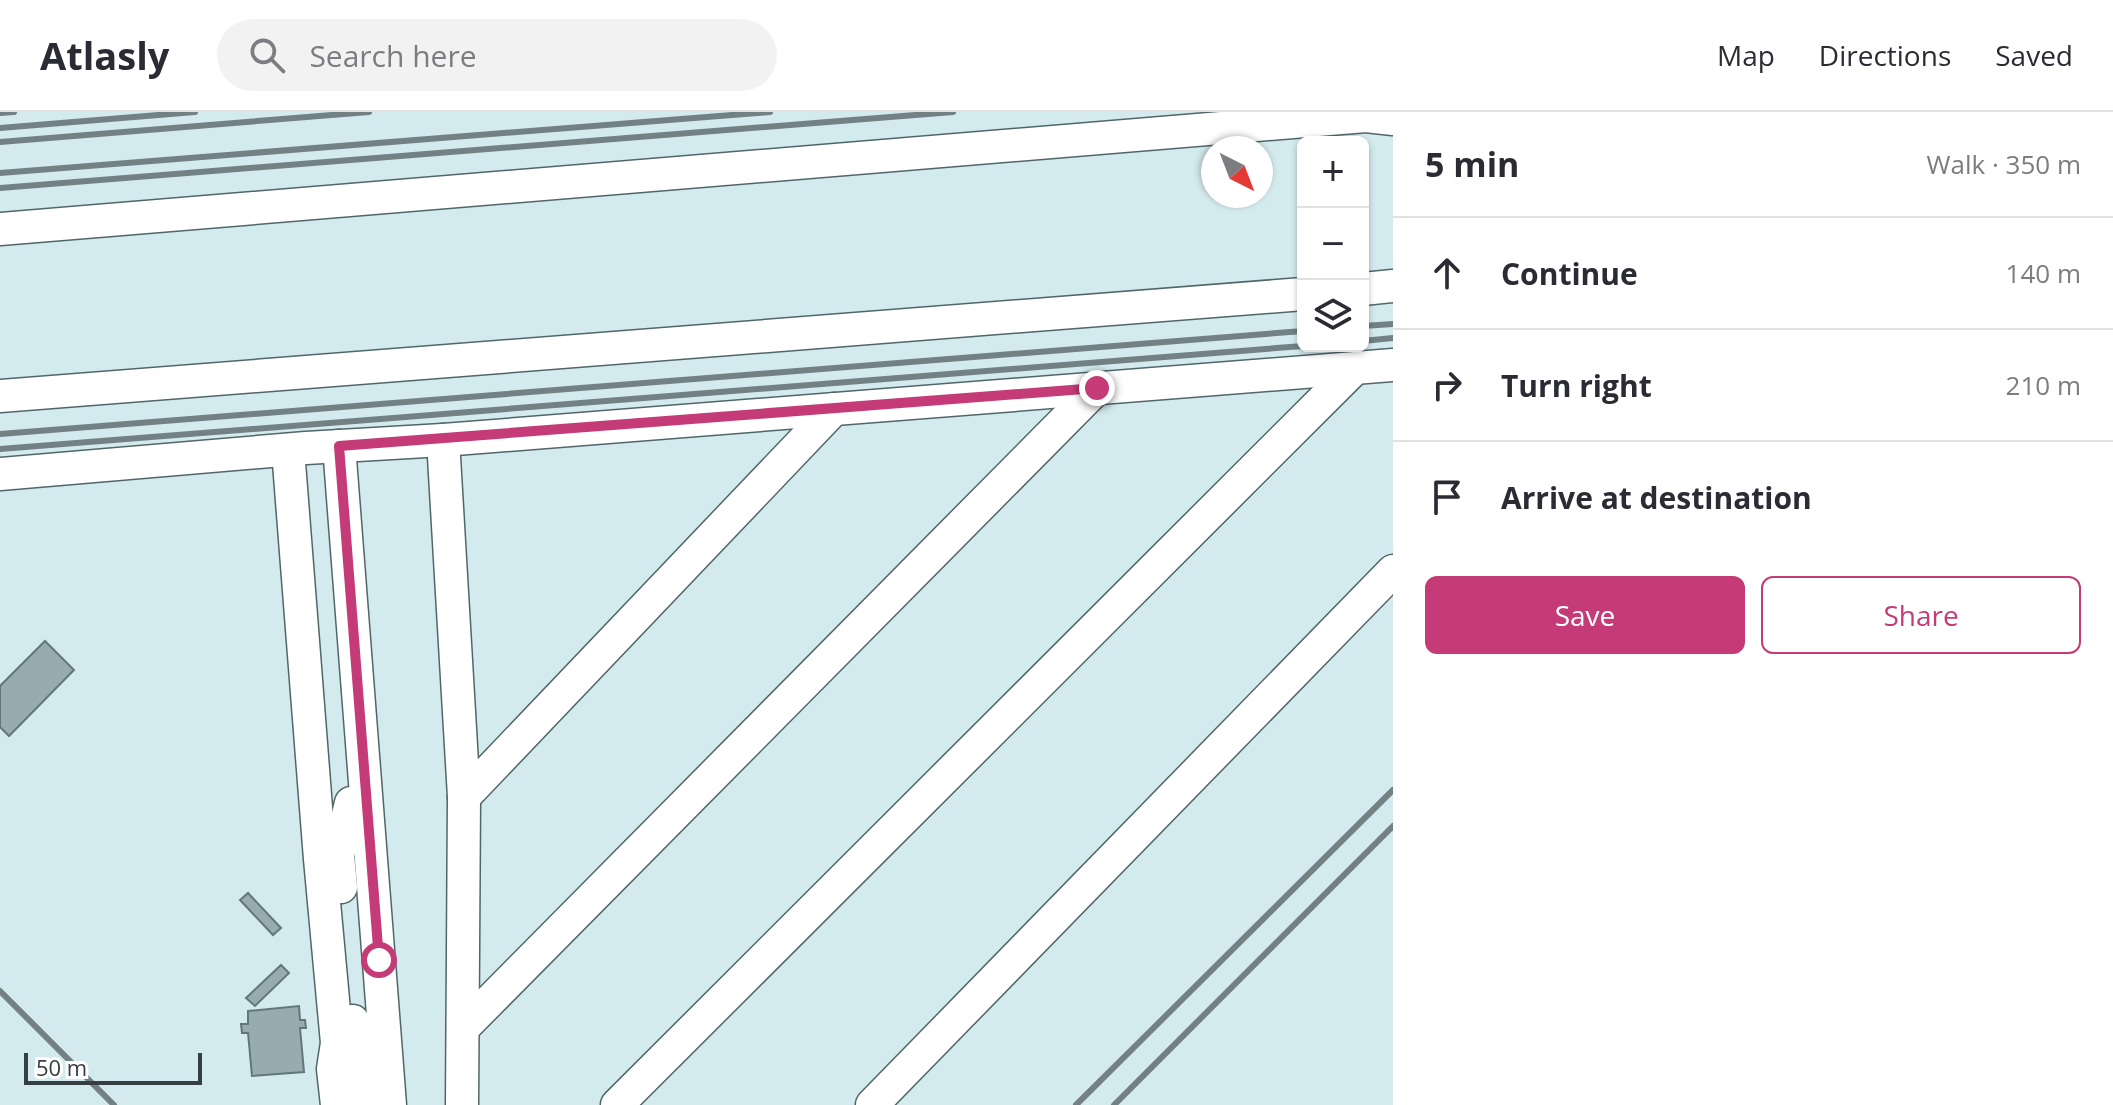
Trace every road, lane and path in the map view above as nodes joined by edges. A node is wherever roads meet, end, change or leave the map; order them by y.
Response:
1 (1393, 119) edge
2 (0, 229) edge
3 (1393, 286) edge
4 (1369, 288) edge
5 (1297, 294) edge
6 (1393, 365) edge
7 (1354, 369) junction
8 (1097, 388) junction
9 (0, 396) edge
10 (834, 409) junction
11 (443, 440) junction
12 (305, 448) junction
13 (0, 474) edge
14 (1393, 571) edge
15 (464, 797) junction
16 (351, 803) junction
17 (463, 1028) junction
18 (333, 1069) junction
19 (337, 1105) edge
20 (361, 1105) edge
21 (376, 1105) edge
22 (390, 1105) edge
23 (462, 1105) edge
24 (617, 1105) edge
25 (872, 1105) edge

1 - 2 lane
3 - 4 lane
5 - 9 lane
6 - 7 lane
7 - 8 lane
7 - 24 lane
8 - 10 lane
8 - 17 lane
10 - 11 lane
10 - 15 lane
11 - 12 lane
11 - 15 lane
12 - 13 lane
12 - 16 lane
12 - 18 lane
12 - 18 lane
12 - 22 lane
14 - 25 lane
15 - 17 lane
16 - 20 lane
16 - 21 lane
17 - 23 lane
18 - 19 lane

